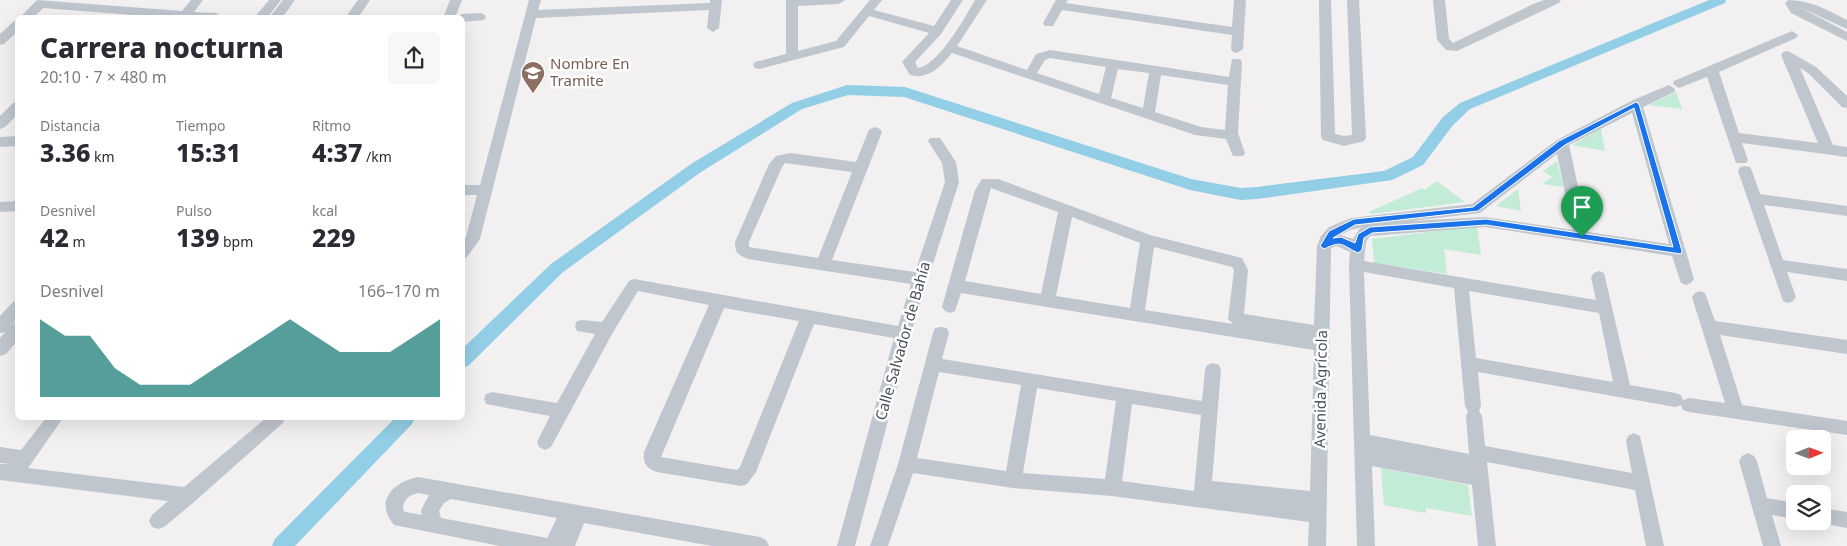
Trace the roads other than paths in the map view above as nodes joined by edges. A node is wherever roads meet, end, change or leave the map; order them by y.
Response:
1 (91, 0) edge
2 (197, 0) edge
3 (275, 0) edge
4 (289, 0) edge
5 (364, 0) edge
6 (456, 0) edge
7 (839, 0) edge
8 (957, 0) edge
9 (981, 0) edge
10 (1240, 0) edge
11 (1325, 0) edge
12 (1354, 0) edge
13 (1439, 0) edge
14 (1555, 0) edge
15 (42, 2) edge
16 (792, 2) edge
17 (715, 3) edge
18 (1060, 3) edge
19 (116, 4) edge
20 (1531, 4) edge
21 (613, 5) edge
22 (871, 6) edge
23 (533, 7) edge
24 (28, 15) edge
25 (185, 15) joint
26 (262, 15) edge
27 (277, 15) edge
28 (354, 15) edge
29 (450, 15) edge
30 (480, 17) dead end
31 (465, 18) edge
32 (1049, 23) dead end
33 (1847, 25) edge
34 (15, 27) edge
35 (713, 28) dead end
36 (939, 28) junction
37 (1238, 32) junction
38 (1792, 35) dead end
39 (1847, 37) edge
40 (0, 41) edge
41 (952, 44) junction
42 (1771, 45) junction
43 (1788, 55) junction
44 (792, 57) junction
45 (1113, 64) junction
46 (759, 65) dead end
47 (1033, 70) junction
48 (1156, 70) junction
49 (1712, 71) junction
50 (1234, 82) junction
51 (1104, 100) junction
52 (1636, 104) junction
53 (1847, 104) edge
54 (15, 109) edge
55 (1148, 114) junction
56 (0, 124) edge
57 (875, 132) dead end
58 (1231, 133) junction
59 (1734, 137) junction
60 (15, 141) edge
61 (935, 141) dead end
62 (0, 142) edge
63 (1562, 143) junction
64 (1828, 150) junction
65 (1847, 152) edge
66 (1238, 153) dead end
67 (860, 168) junction
68 (465, 190) edge
69 (484, 190) junction
70 (1755, 199) junction
71 (15, 206) edge
72 (0, 207) edge
73 (1475, 209) junction
74 (1066, 210) junction
75 (1847, 211) edge
76 (1486, 222) junction
77 (1582, 237) junction
78 (1148, 240) junction
79 (1328, 240) junction
80 (465, 249) edge
81 (1678, 251) junction
82 (1357, 258) junction
83 (823, 264) junction
84 (1777, 265) junction
85 (1847, 275) edge
86 (1599, 277) dead end
87 (921, 279) junction
88 (1686, 279) dead end
89 (955, 286) junction
90 (1461, 287) junction
91 (1700, 297) dead end
92 (1788, 297) dead end
93 (719, 301) junction
94 (1047, 301) junction
95 (950, 307) dead end
96 (1606, 308) junction
97 (15, 310) edge
98 (1137, 315) junction
99 (809, 316) junction
100 (583, 326) dead end
101 (0, 327) edge
102 (1710, 327) junction
103 (606, 330) junction
104 (15, 332) edge
105 (903, 333) junction
106 (941, 333) dead end
107 (1322, 339) junction
108 (1847, 347) edge
109 (0, 349) edge
110 (933, 364) junction
111 (1469, 364) junction
112 (1213, 370) dead end
113 (1030, 379) junction
114 (1623, 391) junction
115 (1126, 395) junction
116 (492, 399) dead end
117 (1210, 409) junction
118 (562, 411) junction
119 (1736, 412) junction
120 (54, 420) edge
121 (275, 420) edge
122 (1847, 428) edge
123 (1634, 441) dead end
124 (545, 442) dead end
125 (1362, 449) junction
126 (0, 455) edge
127 (26, 458) junction
128 (1748, 461) dead end
129 (907, 464) junction
130 (1479, 465) junction
131 (7, 473) edge
132 (1013, 480) junction
133 (1642, 483) junction
134 (1112, 488) junction
135 (452, 490) junction
136 (1203, 494) junction
137 (188, 496) junction
138 (1761, 505) junction
139 (1318, 507) junction
140 (1786, 509) edge
141 (574, 512) junction
142 (1831, 517) edge
143 (1847, 520) edge
144 (158, 521) dead end
145 (437, 526) junction
146 (546, 546) edge
147 (553, 546) edge
148 (566, 546) edge
149 (759, 546) edge
150 (846, 546) edge
151 (879, 546) edge
152 (1317, 546) edge
153 (1366, 546) edge
154 (1487, 546) edge
155 (1655, 546) edge
156 (1772, 546) edge

1 - 19 street
2 - 25 street
3 - 26 street
4 - 27 street
5 - 28 street
6 - 29 street
7 - 16 street
8 - 36 street
9 - 41 street
10 - 37 street
11 - 12 street
13 - 20 street
14 - 20 street
15 - 19 street
15 - 24 street
16 - 44 street
17 - 21 street
17 - 35 street
18 - 32 street
18 - 37 street
19 - 25 street
21 - 23 street
22 - 36 street
22 - 44 street
23 - 69 street
30 - 31 street
33 - 39 street
34 - 40 street
36 - 41 street
37 - 50 street
38 - 42 street
41 - 47 street
42 - 43 street
42 - 49 street
43 - 53 street
43 - 64 street
44 - 46 street
45 - 47 street
45 - 48 street
45 - 51 street
47 - 51 street
48 - 50 street
48 - 55 street
49 - 52 street
49 - 59 street
50 - 58 street
51 - 55 street
52 - 63 street
52 - 81 street
54 - 56 street
55 - 58 street
57 - 67 street
58 - 66 street
59 - 64 street
59 - 70 street
60 - 62 street
61 - 87 street, Calle Salvador de Bahía
63 - 73 street
63 - 77 street
64 - 65 street
67 - 83 street
67 - 83 street
68 - 69 street
69 - 80 street
70 - 75 street
70 - 84 street
71 - 72 street
73 - 76 street
73 - 79 street
74 - 78 street
74 - 89 street
74 - 94 street
76 - 77 street
76 - 82 street
77 - 81 street
78 - 98 street
78 - 107 street
79 - 82 street
79 - 107 street, Avenida Agrícola
81 - 88 street
82 - 90 street
82 - 125 street
83 - 87 street
84 - 85 street
84 - 92 street
86 - 96 street
87 - 105 street, Calle Salvador de Bahía
89 - 94 street
89 - 95 street
90 - 96 street
90 - 111 street
91 - 102 street
93 - 99 street
93 - 99 street
93 - 103 street
94 - 98 street
96 - 114 street
97 - 101 street
98 - 107 street
99 - 105 street
100 - 103 street
102 - 108 street
102 - 119 street
103 - 118 street
104 - 109 street
105 - 150 street, Calle Salvador de Bahía
106 - 110 street
107 - 139 street, Avenida Agrícola
110 - 113 street
110 - 129 street
111 - 114 street
111 - 130 street
112 - 117 street
113 - 115 street
113 - 132 street
114 - 119 street
115 - 117 street
115 - 134 street
116 - 118 street
117 - 136 street
118 - 124 street
119 - 122 street
120 - 127 street
121 - 137 street
123 - 133 street
125 - 130 street
125 - 153 street
126 - 127 street
127 - 131 street
128 - 138 street
129 - 132 street
129 - 151 street
130 - 133 street
130 - 154 street
131 - 137 street
132 - 134 street
133 - 155 street
134 - 136 street
135 - 141 street
135 - 145 street
135 - 145 street
136 - 139 street
137 - 144 street
138 - 140 street
138 - 156 street
139 - 152 street, Avenida Agrícola
141 - 147 street
141 - 148 street
141 - 149 street
142 - 143 street
145 - 146 street

